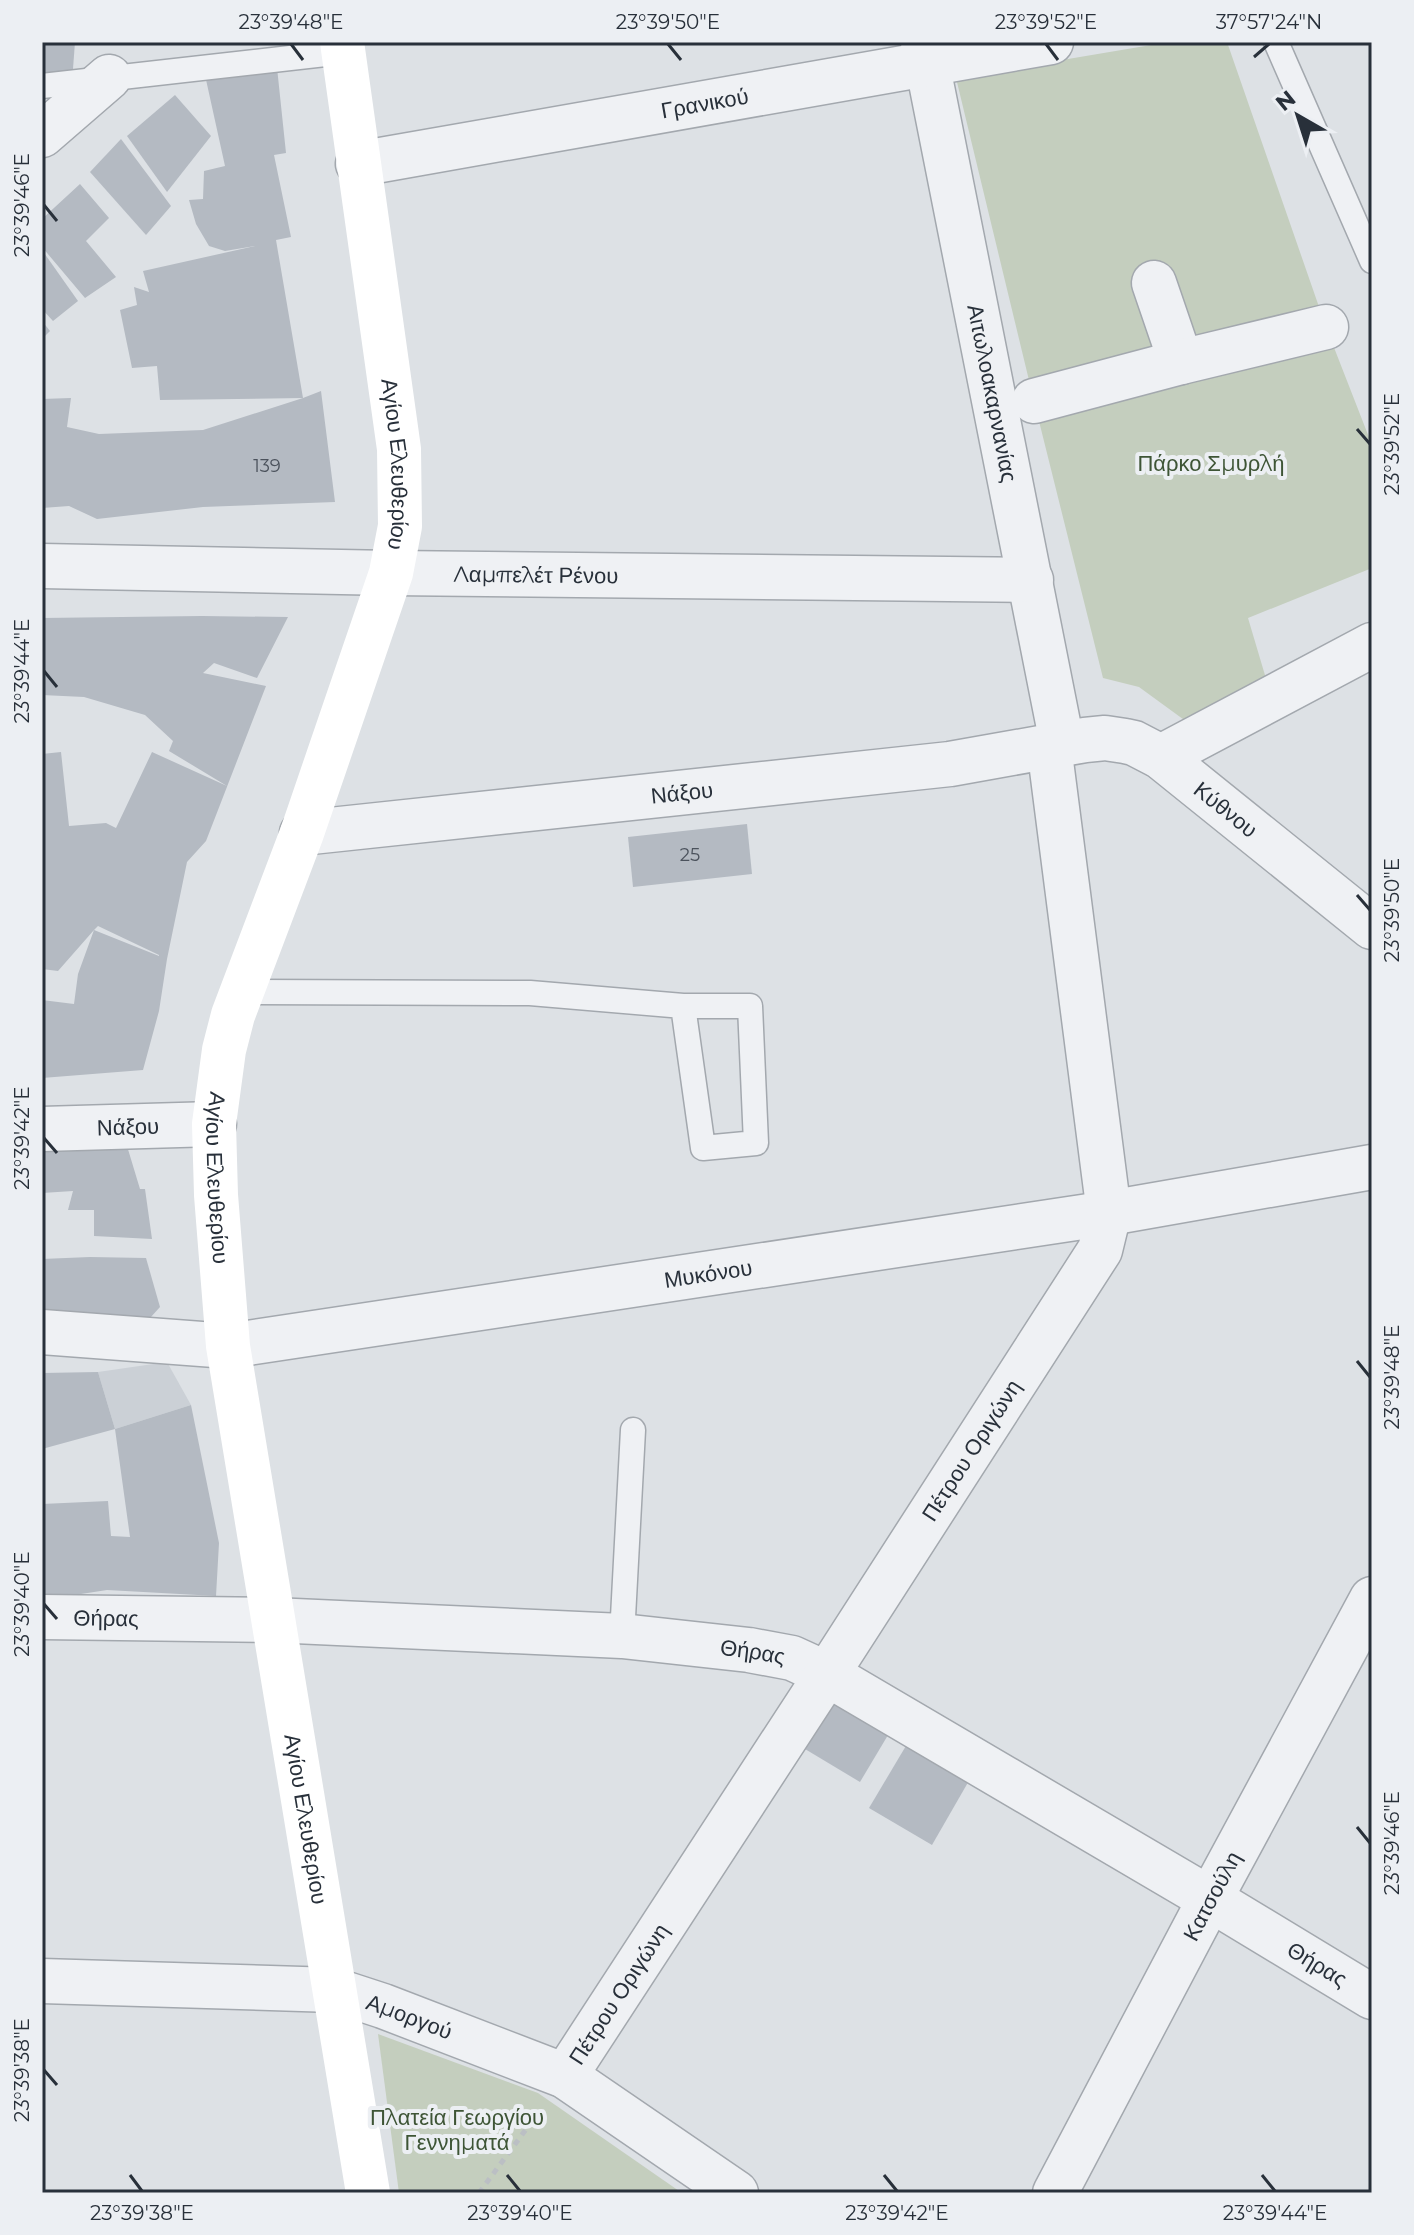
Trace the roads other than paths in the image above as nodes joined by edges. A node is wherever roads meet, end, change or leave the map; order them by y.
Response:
1 (1051, 42) edge
2 (1276, 42) edge
3 (342, 47) edge
4 (925, 52) edge
5 (109, 77) junction
6 (42, 86) edge
7 (42, 135) edge
8 (358, 164) junction
9 (1372, 261) edge
10 (1154, 283) dead end
11 (1326, 327) dead end
12 (1181, 362) junction
13 (1034, 401) dead end
14 (42, 566) edge
15 (391, 573) junction
16 (1031, 580) junction
17 (1372, 645) edge
18 (1055, 744) junction
19 (1161, 757) junction
20 (302, 833) junction
21 (1372, 927) edge
22 (242, 992) junction
23 (683, 1006) junction
24 (214, 1124) junction
25 (42, 1129) edge
26 (1372, 1167) edge
27 (1109, 1213) junction
28 (42, 1332) edge
29 (228, 1346) junction
30 (633, 1430) dead end
31 (1372, 1599) edge
32 (42, 1617) edge
33 (273, 1620) junction
34 (622, 1636) junction
35 (827, 1674) junction
36 (1210, 1899) junction
37 (42, 1981) edge
38 (334, 1990) junction
39 (1372, 1997) edge
40 (565, 2076) junction
41 (368, 2193) edge
42 (736, 2193) edge
43 (1055, 2193) edge

1 - 4 street, Γρανικού
2 - 9 lane
3 - 5 lane
3 - 8 street, Αγίου Ελευθερίου
4 - 8 street, Γρανικού
4 - 16 street, Αιτωλοακαρνανίας
5 - 6 lane
5 - 7 street
8 - 15 street, Αγίου Ελευθερίου
10 - 12 street
11 - 12 street
12 - 13 street
14 - 15 street, Λαμπελέτ Ρένου
15 - 16 street, Λαμπελέτ Ρένου
15 - 20 street, Αγίου Ελευθερίου
16 - 18 street, Αιτωλοακαρνανίας
17 - 19 street
18 - 19 street, Κύθνου
18 - 20 street, Νάξου
18 - 27 street, Πέτρου Οριγώνη
19 - 21 street, Κύθνου
20 - 22 street, Αγίου Ελευθερίου
22 - 23 lane
22 - 24 street, Αγίου Ελευθερίου
23 - 23 lane
24 - 25 street, Νάξου
24 - 29 street, Αγίου Ελευθερίου
26 - 27 street, Μυκόνου
27 - 29 street, Μυκόνου
27 - 35 street, Πέτρου Οριγώνη
28 - 29 street, Μυκόνου
29 - 33 street, Αγίου Ελευθερίου
30 - 34 lane
31 - 36 street, Κατσούλη
32 - 33 street, Θήρας
33 - 34 street, Θήρας
33 - 38 street, Αγίου Ελευθερίου
34 - 35 street, Θήρας
35 - 36 street, Θήρας
35 - 40 street, Πέτρου Οριγώνη
36 - 39 street, Θήρας
36 - 43 street, Κατσούλη
37 - 38 street, Αμοργού
38 - 40 street, Αμοργού
38 - 41 street, Αγίου Ελευθερίου
40 - 42 street, Αμοργού

